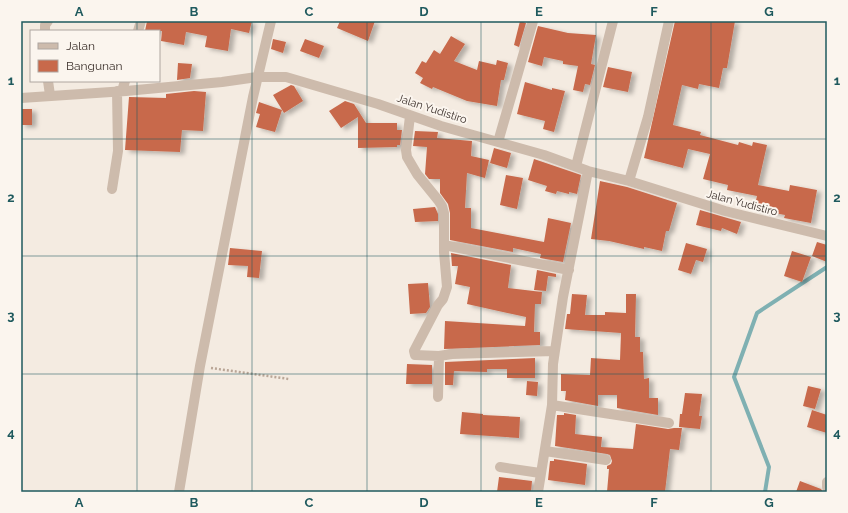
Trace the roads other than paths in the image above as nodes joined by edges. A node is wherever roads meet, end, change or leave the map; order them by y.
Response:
1 (271, 21) edge
2 (533, 21) edge
3 (613, 21) edge
4 (669, 21) edge
5 (257, 77) junction
6 (48, 82) edge
7 (121, 88) edge
8 (50, 95) junction
9 (21, 98) edge
10 (410, 116) junction
11 (498, 142) junction
12 (576, 166) junction
13 (588, 171) junction
14 (629, 181) junction
15 (112, 189) dead end
16 (827, 236) edge
17 (444, 246) junction
18 (569, 270) junction
19 (556, 350) junction
20 (439, 356) junction
21 (438, 397) dead end
22 (552, 405) junction
23 (669, 423) dead end
24 (545, 451) junction
25 (606, 460) dead end
26 (500, 467) dead end
27 (540, 473) junction
28 (827, 482) edge
29 (827, 487) edge
30 (179, 492) edge
31 (538, 492) edge

1 - 5 street
2 - 11 street
3 - 12 street
4 - 14 street
5 - 7 street, Jalan Yudistiro
5 - 10 street, Jalan Yudistiro
5 - 30 street
6 - 8 street
7 - 8 street, Jalan Yudistiro
7 - 15 street
8 - 9 street, Jalan Yudistiro
10 - 11 street, Jalan Yudistiro
10 - 17 street
11 - 12 street, Jalan Yudistiro
12 - 13 street, Jalan Yudistiro
13 - 14 street, Jalan Yudistiro
13 - 18 street
14 - 16 street, Jalan Yudistiro
17 - 18 street
17 - 20 street
18 - 19 street
19 - 20 street
19 - 22 street
20 - 21 street
22 - 23 street
22 - 24 street
24 - 25 street
24 - 27 street
26 - 27 street
27 - 31 street
28 - 29 street

